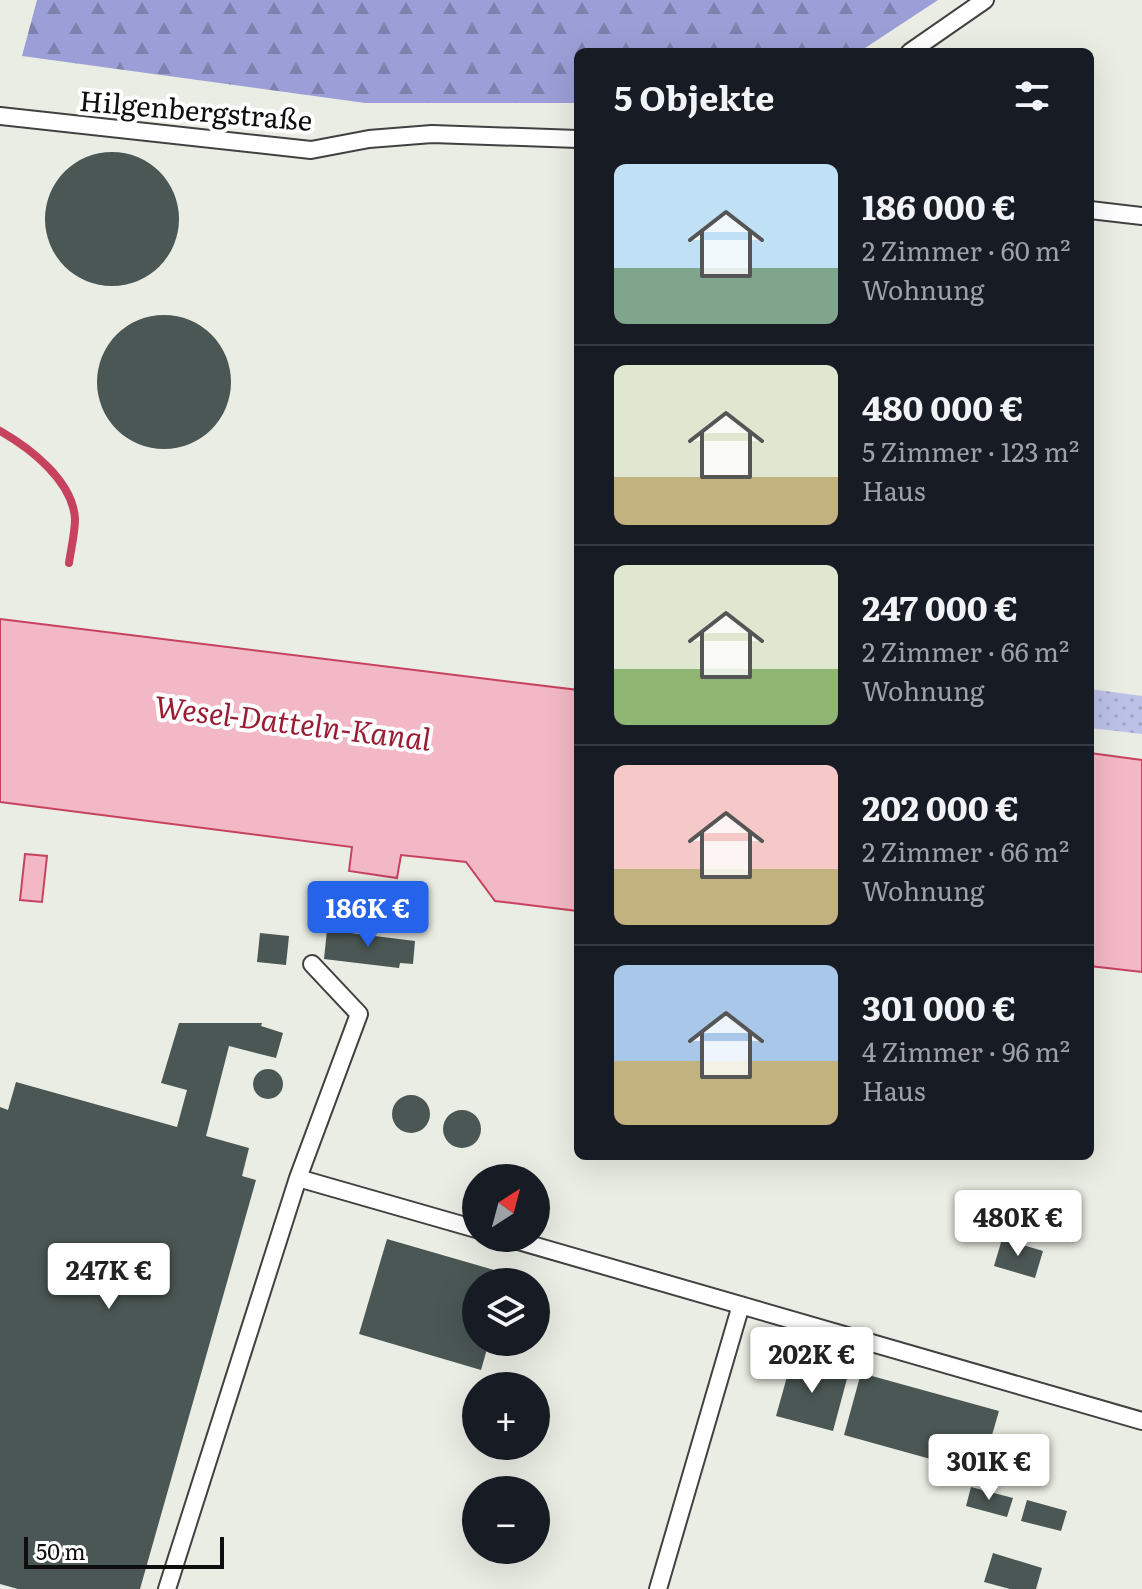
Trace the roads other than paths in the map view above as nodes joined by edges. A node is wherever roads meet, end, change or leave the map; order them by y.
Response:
1 (985, 0) edge
2 (916, 48) edge
3 (0, 116) edge
4 (574, 139) edge
5 (1094, 210) edge
6 (1142, 216) edge
7 (312, 964) dead end
8 (298, 1178) junction
9 (462, 1225) edge
10 (550, 1250) edge
11 (741, 1305) junction
12 (1142, 1421) edge
13 (167, 1589) edge
14 (658, 1589) edge

1 - 2 lane
3 - 4 lane, Hilgenbergstraße
5 - 6 lane
7 - 8 lane
8 - 9 lane
8 - 13 lane
10 - 11 lane
11 - 12 lane
11 - 14 lane

